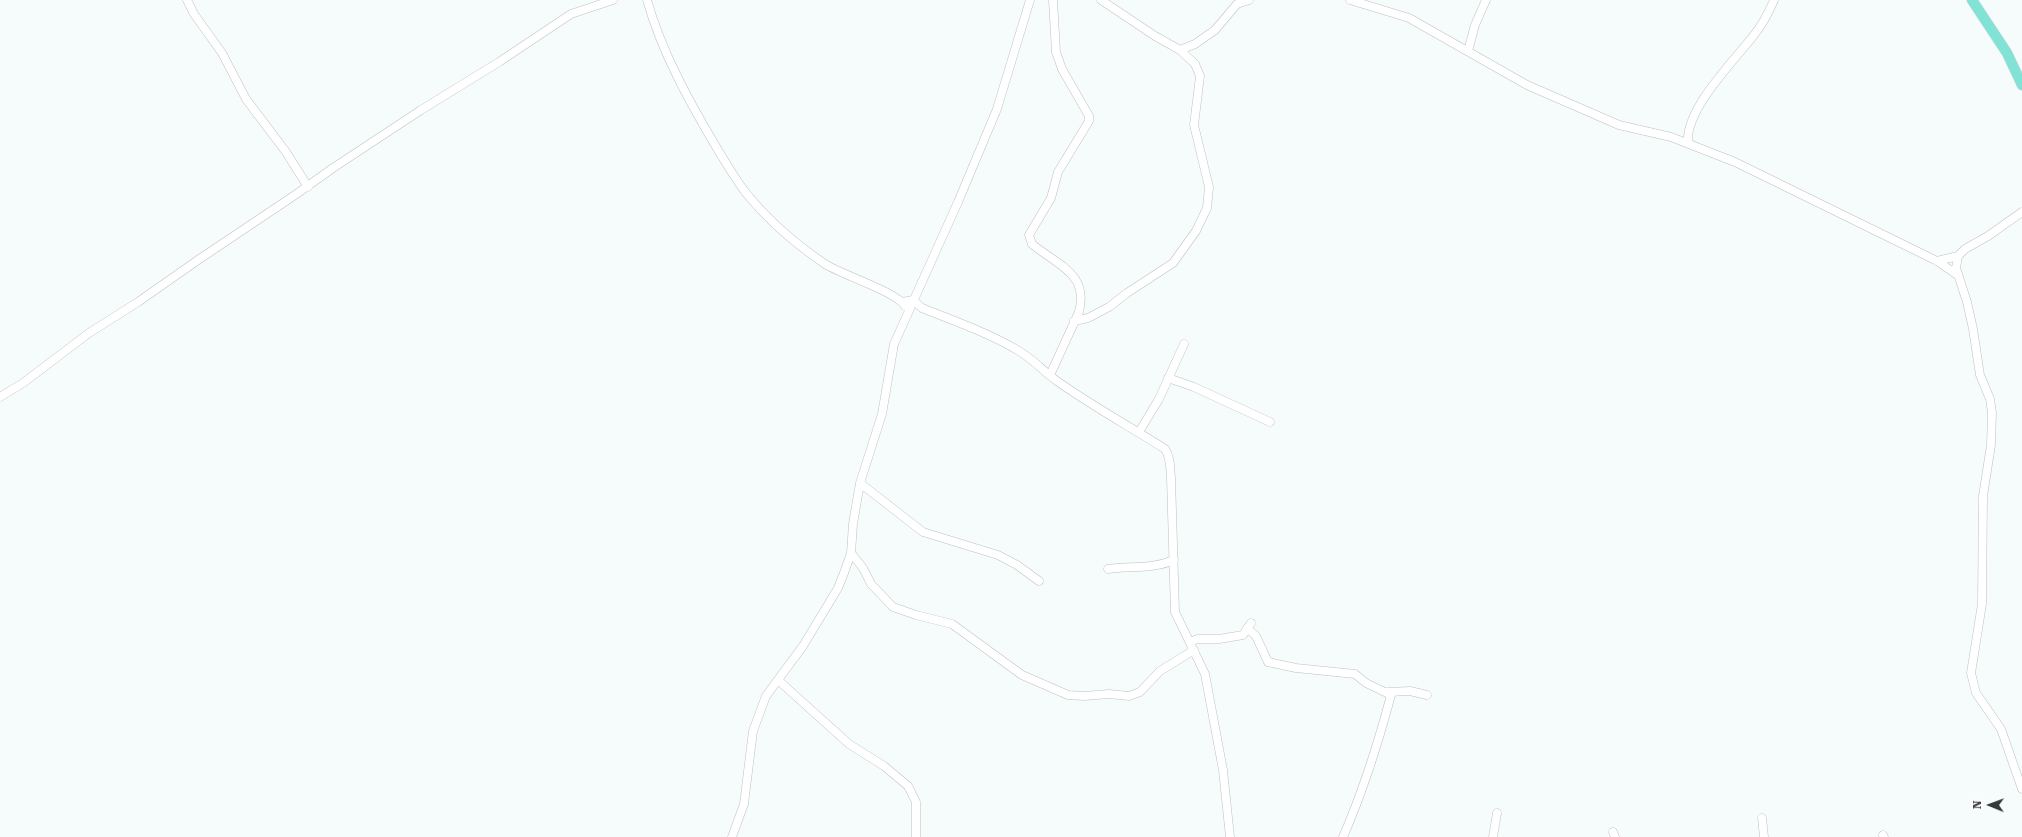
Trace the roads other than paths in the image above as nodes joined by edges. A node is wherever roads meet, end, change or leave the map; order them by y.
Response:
1 (187, 0) edge
2 (613, 0) edge
3 (647, 0) edge
4 (1030, 0) edge
5 (1053, 0) edge
6 (1101, 0) edge
7 (1249, 0) edge
8 (1350, 0) edge
9 (1486, 0) edge
10 (1774, 0) edge
11 (1972, 0) edge
12 (1180, 50) junction
13 (1468, 51) junction
14 (2022, 85) edge
15 (1688, 143) junction
16 (308, 187) junction
17 (2022, 212) edge
18 (1958, 256) junction
19 (1937, 261) junction
20 (1956, 274) junction
21 (913, 300) junction
22 (902, 302) junction
23 (908, 312) junction
24 (1074, 321) junction
25 (1184, 344) dead end
26 (1050, 375) junction
27 (1168, 378) junction
28 (0, 397) edge
29 (1270, 422) dead end
30 (1139, 432) junction
31 (860, 483) junction
32 (851, 554) junction
33 (1174, 560) junction
34 (1108, 569) dead end
35 (1038, 581) dead end
36 (1193, 646) junction
37 (778, 680) junction
38 (1388, 692) junction
39 (1428, 695) dead end
40 (2022, 789) edge
41 (1497, 813) dead end
42 (1762, 818) dead end
43 (732, 837) edge
44 (916, 837) edge
45 (1230, 837) edge
46 (1343, 837) edge
47 (1493, 837) edge
48 (1764, 837) edge

1 - 16 street
2 - 16 street
3 - 22 street
4 - 21 street
5 - 24 street
6 - 12 street
7 - 12 street
8 - 13 street
9 - 13 street
10 - 15 street
11 - 14 main road
12 - 24 street
13 - 15 street
15 - 19 street
16 - 28 street
17 - 18 street
18 - 19 street
18 - 20 street
19 - 20 street
20 - 40 street
21 - 22 street
21 - 23 street
21 - 26 street
22 - 23 street
23 - 31 street
24 - 26 street
25 - 27 street
26 - 30 street
27 - 29 street
27 - 30 street
30 - 33 street
31 - 32 street
31 - 35 street
32 - 36 street
32 - 37 street
33 - 34 street
33 - 36 street
36 - 38 street
36 - 45 street
37 - 43 street
37 - 44 street
38 - 39 street
38 - 46 street
41 - 47 street
42 - 48 street

